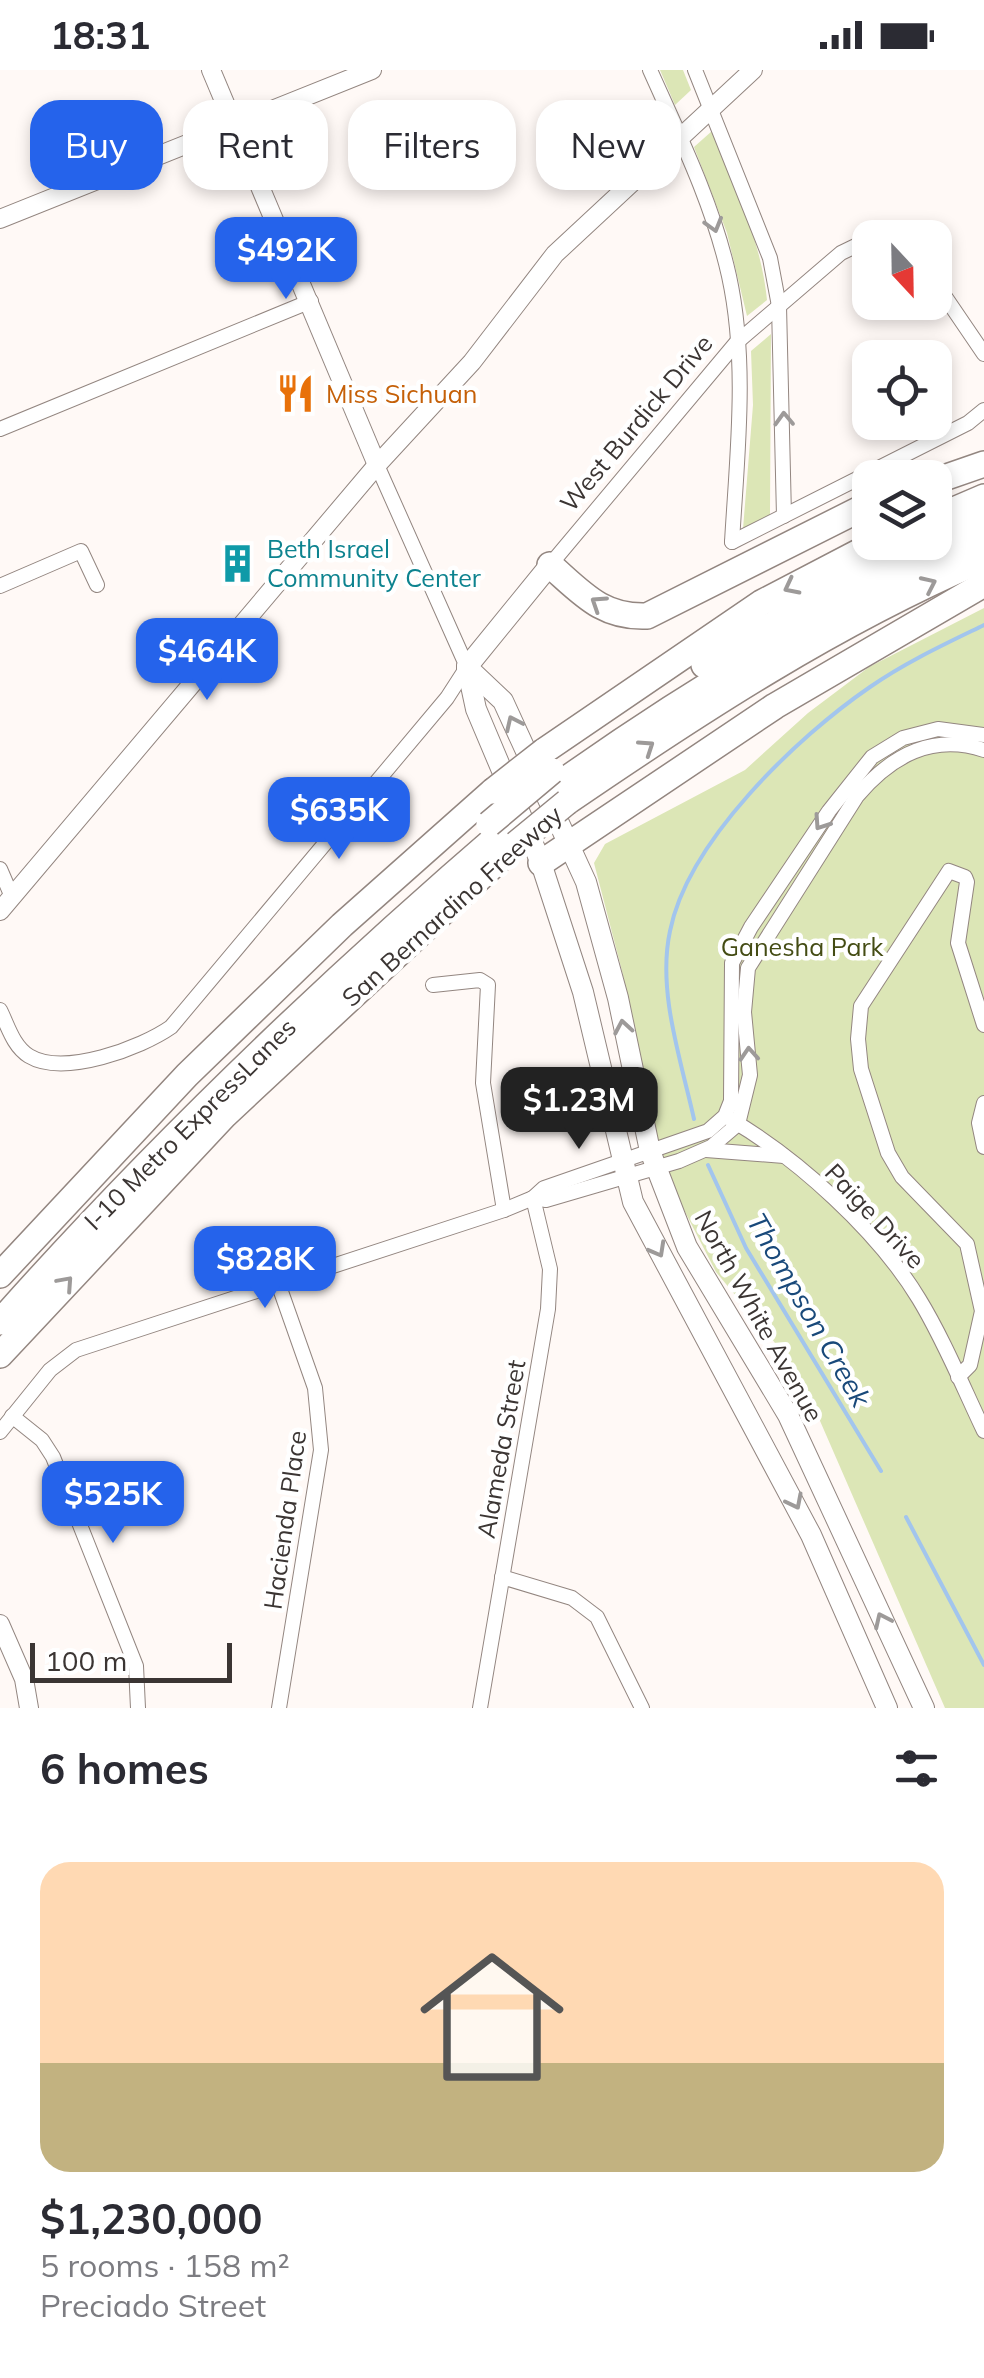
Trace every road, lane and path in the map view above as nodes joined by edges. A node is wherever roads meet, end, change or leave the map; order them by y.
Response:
1 (211, 70) edge
2 (372, 70) edge
3 (650, 70) edge
4 (695, 70) edge
5 (753, 70) edge
6 (224, 100) edge
7 (296, 100) edge
8 (663, 100) edge
9 (712, 109) junction
10 (681, 137) edge
11 (681, 140) edge
12 (183, 145) edge
13 (263, 190) edge
14 (624, 190) edge
15 (0, 220) edge
16 (852, 248) edge
17 (311, 302) junction
18 (779, 306) junction
19 (952, 307) edge
20 (736, 343) junction
21 (984, 354) edge
22 (984, 410) edge
23 (0, 430) edge
24 (377, 464) junction
25 (984, 464) edge
26 (952, 475) edge
27 (984, 497) edge
28 (952, 511) edge
29 (852, 513) edge
30 (784, 516) junction
31 (984, 518) edge
32 (952, 532) edge
33 (984, 536) edge
34 (852, 555) edge
35 (893, 560) edge
36 (984, 560) edge
37 (550, 565) junction
38 (984, 584) edge
39 (97, 585) dead end
40 (0, 586) edge
41 (467, 667) junction
42 (984, 735) edge
43 (984, 750) edge
44 (555, 777) junction
45 (505, 831) junction
46 (568, 844) junction
47 (541, 862) junction
48 (0, 869) edge
49 (6, 904) edge
50 (433, 985) dead end
51 (0, 1010) edge
52 (984, 1026) edge
53 (984, 1103) edge
54 (731, 1120) junction
55 (984, 1148) edge
56 (705, 1150) junction
57 (785, 1156) junction
58 (652, 1159) junction
59 (625, 1168) junction
60 (533, 1198) junction
61 (504, 1210) junction
62 (0, 1275) edge
63 (278, 1283) junction
64 (0, 1298) edge
65 (0, 1322) edge
66 (0, 1355) edge
67 (958, 1377) junction
68 (12, 1416) junction
69 (984, 1431) edge
70 (0, 1432) edge
71 (502, 1578) junction
72 (0, 1624) edge
73 (29, 1708) edge
74 (138, 1708) edge
75 (279, 1708) edge
76 (480, 1708) edge
77 (642, 1708) edge
78 (887, 1708) edge
79 (924, 1708) edge

1 - 6 street
2 - 7 street
3 - 8 street
4 - 9 street
5 - 9 street
9 - 10 street
9 - 18 street
11 -> 20 street
12 - 15 street
13 - 17 street
14 - 24 street
16 - 18 street, West Burdick Drive
17 - 23 street
17 - 24 street
18 - 20 street, West Burdick Drive
30 -> 18 street
19 - 21 street
20 - 30 street
20 - 37 street, West Burdick Drive
22 - 30 street
24 - 41 street
24 - 49 street
25 - 26 highway
27 - 28 highway
29 -> 37 highway
31 - 32 highway
33 - 44 highway
34 -> 44 highway, San Bernardino Freeway
35 - 44 highway
44 -> 36 highway, San Bernardino Freeway
37 - 41 main road, West Burdick Drive
38 - 46 highway
39 - 40 street
46 -> 41 main road, North White Avenue
41 - 47 main road
41 - 51 street
42 -> 54 street
54 -> 43 street
44 - 45 highway, San Bernardino Freeway, bridge
44 - 62 highway, San Bernardino Freeway, bridge
45 - 64 highway, I-10 Metro ExpressLanes
45 - 65 highway, I-10 Metro ExpressLanes
66 -> 45 highway, San Bernardino Freeway
46 - 47 highway
58 -> 46 main road, North White Avenue
47 - 59 main road
48 - 49 street
50 - 61 street
52 - 67 street
53 - 55 street
54 - 56 street
54 - 57 street, Paige Drive
54 - 58 street
56 - 57 street
56 - 58 street
57 - 67 street, Paige Drive
58 - 59 street
79 -> 58 main road, North White Avenue
59 - 60 street
59 -> 78 main road
60 - 61 street
60 - 71 street, Alameda Street
61 - 63 street
63 - 68 street
63 - 75 street, Hacienda Place
67 - 69 street, Paige Drive
68 - 70 street
68 - 74 street
71 - 76 street, Alameda Street
71 - 77 street
72 - 73 street

